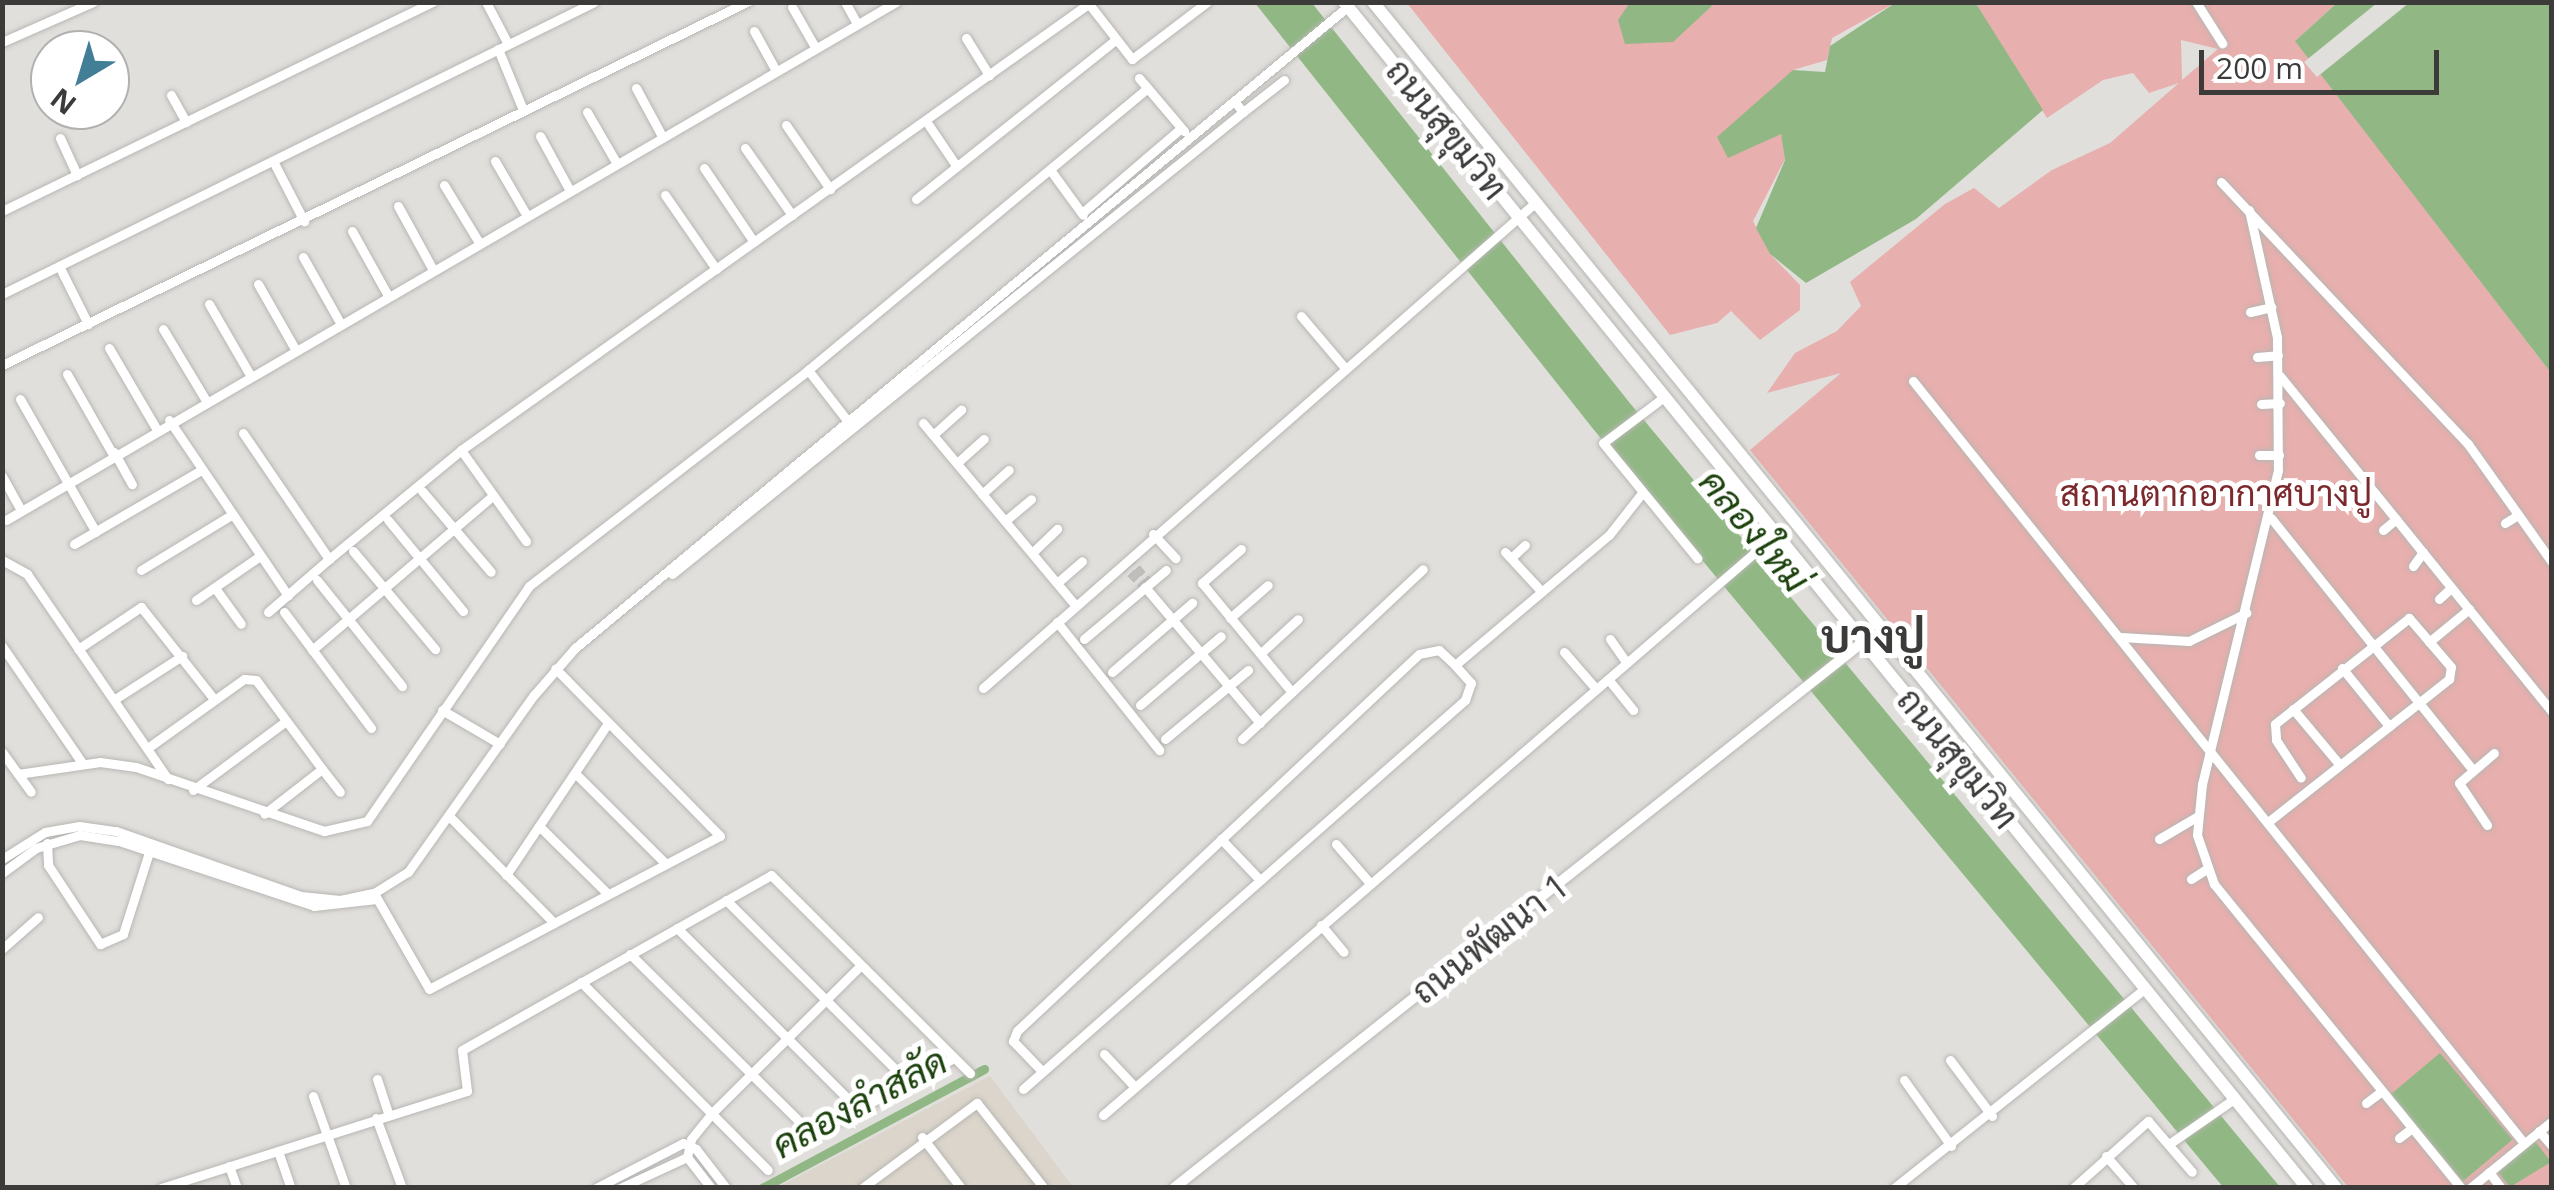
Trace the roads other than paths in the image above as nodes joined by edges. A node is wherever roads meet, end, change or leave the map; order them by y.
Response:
1 (93, 2) edge
2 (433, 2) edge
3 (486, 2) edge
4 (594, 2) edge
5 (747, 2) edge
6 (845, 2) edge
7 (896, 2) edge
8 (1208, 2) edge
9 (1373, 2) edge
10 (2196, 2) edge
11 (1090, 3) edge
12 (792, 7) dead end
13 (1342, 9) edge
14 (858, 24) junction
15 (754, 32) dead end
16 (966, 38) dead end
17 (1114, 41) junction
18 (2, 42) edge
19 (2222, 43) dead end
20 (503, 46) junction
21 (815, 47) junction
22 (775, 70) junction
23 (988, 75) junction
24 (1139, 78) dead end
25 (1284, 80) dead end
26 (636, 88) dead end
27 (1147, 89) junction
28 (172, 95) dead end
29 (1234, 101) junction
30 (523, 110) junction
31 (587, 112) dead end
32 (1243, 112) junction
33 (926, 121) junction
34 (186, 122) junction
35 (786, 125) dead end
36 (1185, 133) junction
37 (540, 136) dead end
38 (662, 136) junction
39 (60, 138) dead end
40 (746, 148) dead end
41 (273, 161) junction
42 (495, 162) dead end
43 (616, 162) junction
44 (956, 167) junction
45 (704, 168) dead end
46 (1052, 170) junction
47 (77, 175) junction
48 (2221, 182) dead end
49 (444, 185) dead end
50 (830, 188) junction
51 (569, 189) junction
52 (664, 195) dead end
53 (916, 199) dead end
54 (1536, 202) junction
55 (398, 206) dead end
56 (1102, 210) junction
57 (2248, 210) junction
58 (2, 211) edge
59 (526, 214) junction
60 (792, 215) junction
61 (1084, 217) junction
62 (1519, 218) junction
63 (1109, 220) junction
64 (304, 221) junction
65 (352, 231) dead end
66 (478, 242) junction
67 (754, 242) junction
68 (303, 257) dead end
69 (1033, 265) junction
70 (60, 266) junction
71 (432, 268) junction
72 (716, 269) junction
73 (1040, 275) junction
74 (258, 284) dead end
75 (2, 294) edge
76 (387, 294) junction
77 (209, 304) dead end
78 (2271, 307) junction
79 (2250, 312) dead end
80 (1302, 316) dead end
81 (339, 321) junction
82 (88, 324) junction
83 (163, 328) dead end
84 (109, 348) dead end
85 (294, 348) junction
86 (2278, 355) junction
87 (2258, 358) dead end
88 (924, 364) junction
89 (2, 366) edge
90 (1345, 368) junction
91 (808, 370) junction
92 (249, 373) junction
93 (67, 374) dead end
94 (2280, 376) junction
95 (1913, 381) dead end
96 (1664, 397) junction
97 (20, 399) dead end
98 (205, 399) junction
99 (2280, 403) junction
100 (2261, 404) dead end
101 (961, 410) dead end
102 (844, 416) junction
103 (169, 420) junction
104 (923, 422) dead end
105 (2336, 427) dead end
106 (156, 428) junction
107 (242, 433) dead end
108 (2327, 434) junction
109 (933, 435) junction
110 (984, 440) dead end
111 (462, 450) junction
112 (113, 452) junction
113 (2259, 455) dead end
114 (2279, 455) junction
115 (803, 461) junction
116 (957, 463) junction
117 (2485, 466) junction
118 (201, 470) junction
119 (1009, 470) dead end
120 (2473, 474) dead end
121 (2, 476) edge
122 (68, 482) junction
123 (132, 484) dead end
124 (422, 491) dead end
125 (1642, 493) junction
126 (982, 494) junction
127 (492, 496) junction
128 (2253, 498) dead end
129 (1032, 499) dead end
130 (2273, 502) junction
131 (21, 510) junction
132 (2518, 515) junction
133 (231, 516) junction
134 (2271, 518) junction
135 (6, 520) dead end
136 (388, 520) dead end
137 (2396, 520) junction
138 (1005, 521) junction
139 (2505, 523) dead end
140 (454, 529) junction
141 (1057, 529) dead end
142 (2384, 530) dead end
143 (96, 532) junction
144 (1153, 534) junction
145 (1776, 534) junction
146 (526, 541) dead end
147 (74, 544) dead end
148 (1525, 545) dead end
149 (1241, 549) dead end
150 (354, 552) dead end
151 (2423, 552) junction
152 (1032, 553) junction
153 (260, 556) junction
154 (419, 558) junction
155 (685, 558) junction
156 (1175, 558) dead end
157 (1697, 558) dead end
158 (329, 559) junction
159 (2, 560) edge
160 (1082, 561) dead end
161 (2447, 562) dead end
162 (2552, 562) edge
163 (2413, 566) dead end
164 (1423, 569) dead end
165 (141, 570) dead end
166 (1166, 570) dead end
167 (2438, 571) junction
168 (491, 572) dead end
169 (672, 574) dead end
170 (317, 580) dead end
171 (1057, 584) junction
172 (1147, 585) junction
173 (1268, 585) dead end
174 (215, 588) junction
175 (384, 588) junction
176 (2451, 588) junction
177 (1542, 592) junction
178 (288, 596) junction
179 (2438, 599) dead end
180 (196, 600) dead end
181 (1192, 603) dead end
182 (1076, 605) junction
183 (2469, 609) junction
184 (463, 611) dead end
185 (268, 612) dead end
186 (284, 612) dead end
187 (2246, 613) junction
188 (1230, 618) junction
189 (348, 619) junction
190 (1174, 620) junction
191 (1298, 620) dead end
192 (1057, 622) junction
193 (241, 624) dead end
194 (1221, 636) dead end
195 (2120, 637) junction
196 (1084, 639) dead end
197 (1610, 640) dead end
198 (1863, 642) junction
199 (2429, 642) junction
200 (2371, 644) junction
201 (2, 646) edge
202 (78, 649) junction
203 (436, 649) dead end
204 (312, 650) junction
205 (1201, 652) junction
206 (1564, 652) dead end
207 (1261, 653) junction
208 (182, 656) junction
209 (1627, 663) junction
210 (1456, 665) junction
211 (555, 668) junction
212 (2342, 668) junction
213 (1248, 670) dead end
214 (1112, 672) dead end
215 (1608, 679) junction
216 (402, 686) dead end
217 (1229, 686) junction
218 (984, 688) dead end
219 (1596, 689) junction
220 (1292, 692) junction
221 (114, 699) junction
222 (214, 699) junction
223 (2418, 703) junction
224 (1140, 705) dead end
225 (442, 710) junction
226 (1633, 710) dead end
227 (2292, 710) junction
228 (2552, 712) edge
229 (286, 721) junction
230 (1260, 722) junction
231 (608, 723) junction
232 (2389, 726) junction
233 (371, 728) dead end
234 (1242, 738) dead end
235 (1165, 740) dead end
236 (497, 742) junction
237 (149, 747) junction
238 (1159, 750) dead end
239 (2, 752) edge
240 (2494, 753) dead end
241 (2214, 754) junction
242 (82, 763) junction
243 (2339, 764) junction
244 (322, 769) junction
245 (2473, 770) junction
246 (575, 773) junction
247 (18, 774) junction
248 (2300, 778) dead end
249 (168, 779) junction
250 (193, 790) junction
251 (31, 792) dead end
252 (340, 792) dead end
253 (264, 814) junction
254 (2198, 816) junction
255 (450, 817) junction
256 (2268, 822) junction
257 (2487, 825) dead end
258 (539, 826) junction
259 (1222, 839) junction
260 (2159, 839) dead end
261 (46, 843) junction
262 (1336, 844) dead end
263 (149, 852) junction
264 (2, 859) edge
265 (201, 864) junction
266 (664, 864) junction
267 (2208, 868) junction
268 (2, 873) edge
269 (506, 874) junction
270 (1256, 877) junction
271 (2192, 880) dead end
272 (1369, 882) junction
273 (607, 893) junction
274 (376, 896) junction
275 (726, 900) junction
276 (2232, 906) junction
277 (2221, 914) dead end
278 (38, 917) dead end
279 (554, 922) junction
280 (1321, 924) junction
281 (677, 928) junction
282 (2, 949) edge
283 (1344, 952) dead end
284 (630, 954) junction
285 (859, 967) junction
286 (581, 982) junction
287 (2145, 988) junction
288 (824, 999) junction
289 (785, 1039) junction
290 (1104, 1054) dead end
291 (954, 1058) junction
292 (1950, 1060) dead end
293 (1041, 1070) junction
294 (970, 1073) dead end
295 (748, 1075) junction
296 (376, 1079) dead end
297 (1904, 1080) dead end
298 (909, 1083) junction
299 (1135, 1087) junction
300 (1023, 1089) dead end
301 (2382, 1091) junction
302 (312, 1096) dead end
303 (2234, 1099) junction
304 (2366, 1103) dead end
305 (859, 1110) junction
306 (712, 1113) junction
307 (389, 1114) junction
308 (1102, 1115) dead end
309 (1992, 1116) junction
310 (376, 1118) junction
311 (2552, 1121) edge
312 (2412, 1128) junction
313 (2539, 1131) junction
314 (325, 1136) junction
315 (922, 1137) junction
316 (2398, 1138) dead end
317 (2524, 1142) junction
318 (2169, 1144) junction
319 (1951, 1146) junction
320 (2552, 1146) edge
321 (693, 1147) junction
322 (276, 1152) junction
323 (2106, 1156) junction
324 (687, 1157) junction
325 (227, 1167) junction
326 (768, 1170) dead end
327 (2192, 1172) dead end
328 (2489, 1172) junction
329 (875, 1177) junction
330 (179, 1185) edge
331 (626, 1186) edge
332 (162, 1188) edge
333 (234, 1188) edge
334 (289, 1188) edge
335 (344, 1188) edge
336 (402, 1188) edge
337 (596, 1188) edge
338 (712, 1188) edge
339 (726, 1188) edge
340 (862, 1188) edge
341 (883, 1188) edge
342 (961, 1188) edge
343 (1044, 1188) edge
344 (1174, 1188) edge
345 (1894, 1188) edge
346 (2073, 1188) edge
347 (2134, 1188) edge
348 (2307, 1188) edge
349 (2336, 1188) edge
350 (2460, 1188) edge
351 (2470, 1188) edge
352 (2501, 1188) edge

1 - 18 street
2 - 34 street
3 - 20 street
4 - 20 street
5 - 30 street
6 - 14 street
7 - 14 street
8 - 17 street
9 - 54 highway, ถนนสุขุมวิท
10 - 19 street
11 - 17 street
11 - 23 street
12 - 21 street
13 - 29 street
13 - 62 highway, ถนนสุขุมวิท
14 - 21 street
15 - 22 street
16 - 23 street
17 - 44 street
20 - 30 street
20 - 41 street
21 - 22 street
22 - 38 street
23 - 33 street
24 - 27 street
25 - 32 street
26 - 38 street
27 - 36 street
27 - 46 street
28 - 34 street
29 - 32 street
29 - 36 street
30 - 64 street
31 - 43 street
32 - 63 street
33 - 44 street
33 - 50 street
34 - 47 street
35 - 50 street
36 - 56 street
36 - 61 street
37 - 51 street
38 - 43 street
39 - 47 street
40 - 60 street
41 - 64 street
41 - 70 street
42 - 59 street
43 - 51 street
44 - 53 street
45 - 67 street
46 - 61 street
46 - 91 street
47 - 58 street
48 - 57 street
49 - 66 street
50 - 60 street
51 - 59 street
52 - 72 street
54 - 62 street
54 - 349 highway, ถนนสุขุมวิท
55 - 71 street
56 - 61 street
56 - 63 street
57 - 78 street
57 - 117 street
59 - 66 street
60 - 67 street
61 - 69 street
62 - 90 street
62 - 96 highway, ถนนสุขุมวิท
63 - 73 street
64 - 82 street
65 - 76 street
66 - 71 street
67 - 72 street
68 - 81 street
69 - 73 street
69 - 88 street
70 - 75 street
70 - 82 street
71 - 76 street
72 - 111 street
73 - 88 street
74 - 85 street
76 - 81 street
77 - 92 street
78 - 79 street
78 - 86 street
80 - 90 street
81 - 85 street
82 - 89 street
83 - 98 street
84 - 106 street
85 - 92 street
86 - 87 street
86 - 94 street
88 - 102 street
88 - 115 street
90 - 144 street
91 - 102 street
91 - 225 street
92 - 98 street
93 - 112 street
94 - 99 street
94 - 108 street
95 - 195 street
96 - 125 street
96 - 145 highway, ถนนสุขุมวิท
97 - 122 street
98 - 103 street
99 - 100 street
99 - 114 street
101 - 109 street
102 - 115 street
103 - 106 street
103 - 118 street
104 - 109 street
105 - 108 street
106 - 112 street
107 - 158 street
108 - 137 street
109 - 116 street
110 - 116 street
111 - 127 street
111 - 158 street
112 - 122 street
112 - 123 street
113 - 114 street
114 - 130 street
115 - 155 street
116 - 126 street
117 - 120 street
117 - 132 street
118 - 133 street
118 - 143 street
119 - 126 street
121 - 131 street
122 - 131 street
122 - 143 street
124 - 140 street
125 - 157 street
125 - 177 street
126 - 138 street
127 - 140 street
127 - 146 street
128 - 130 street
129 - 138 street
130 - 134 street
131 - 135 street
132 - 139 street
132 - 162 street
133 - 153 street
133 - 165 street
134 - 187 street
134 - 200 street
136 - 154 street
137 - 142 street
137 - 151 street
138 - 152 street
140 - 154 street
140 - 168 street
141 - 152 street
143 - 147 street
144 - 156 street
144 - 182 street
145 - 198 highway, ถนนสุขุมวิท
145 - 209 street
148 - 177 street
149 - 188 street
150 - 175 street
151 - 163 street
151 - 167 street
152 - 171 street
153 - 174 street
153 - 178 street
154 - 175 street
154 - 184 street
155 - 169 street
155 - 211 street
158 - 178 street
159 - 202 street
160 - 171 street
161 - 167 street
164 - 220 street
166 - 172 street
167 - 176 street
170 - 189 street
171 - 182 street
172 - 190 street
172 - 196 street
173 - 188 street
174 - 180 street
174 - 193 street
175 - 189 street
175 - 203 street
176 - 179 street
176 - 183 street
177 - 210 street
178 - 185 street
181 - 190 street
182 - 192 street
183 - 199 street
183 - 228 street
186 - 204 street
187 - 195 street
187 - 241 street
188 - 207 street
189 - 204 street
189 - 216 street
190 - 205 street
190 - 214 street
191 - 207 street
192 - 218 street
192 - 238 street
194 - 205 street
195 - 241 street
197 - 209 street
198 - 287 highway, ถนนสุขุมวิท
198 - 344 main road, ถนนพัฒนา 1
199 - 200 street
199 - 223 street
200 - 212 street
200 - 223 street
201 - 242 street
202 - 208 street
202 - 221 street
204 - 233 street
205 - 217 street
205 - 224 street
206 - 219 street
207 - 220 street
208 - 221 street
208 - 222 street
209 - 215 street
210 - 259 street
210 - 270 street
211 - 231 street
211 - 236 street
212 - 227 street
212 - 232 street
213 - 217 street
215 - 219 street
215 - 226 street
217 - 230 street
217 - 235 street
219 - 272 street
220 - 230 street
221 - 237 street
222 - 229 street
222 - 237 street
223 - 232 street
223 - 245 street
225 - 236 street
225 - 253 street
227 - 243 street
227 - 248 street
229 - 244 street
229 - 250 street
230 - 234 street
231 - 246 street
231 - 266 street
232 - 243 street
236 - 255 street
237 - 249 street
239 - 247 street
240 - 245 street
241 - 254 street
241 - 256 street
242 - 247 street
242 - 249 street
243 - 256 street
244 - 252 street
244 - 253 street
245 - 257 street
246 - 258 street
246 - 266 street
247 - 251 street
249 - 250 street
250 - 253 street
254 - 260 street
254 - 267 street
255 - 269 street
255 - 274 street
256 - 317 street
258 - 269 street
258 - 273 street
259 - 270 street
259 - 293 street
261 - 263 street
261 - 263 street
261 - 268 street
262 - 272 street
263 - 265 street
264 - 265 street
265 - 274 street
266 - 273 street
267 - 271 street
267 - 276 street
269 - 279 street
270 - 293 street
272 - 280 street
273 - 279 street
274 - 279 street
275 - 281 street
275 - 285 street
275 - 288 street
276 - 277 street
276 - 301 street
278 - 282 street
280 - 283 street
280 - 299 street
281 - 284 street
281 - 289 street
284 - 286 street
284 - 295 street
285 - 288 street
285 - 291 street
286 - 306 street
286 - 307 street
287 - 303 highway, ถนนสุขุมวิท
287 - 309 street
288 - 289 street
288 - 298 street
289 - 295 street
289 - 305 street
290 - 299 street
291 - 294 street
291 - 298 street
292 - 309 street
293 - 300 street
295 - 305 street
295 - 306 street
296 - 307 street
297 - 319 street
298 - 305 street
299 - 308 street
301 - 304 street
301 - 312 street
302 - 314 street
303 - 318 street
303 - 348 highway, ถนนสุขุมวิท
306 - 321 street
306 - 326 street
307 - 310 street
309 - 319 street
310 - 314 street
310 - 336 street
311 - 313 street
312 - 316 street
312 - 350 street
313 - 317 street
313 - 320 street
314 - 322 street
314 - 335 street
315 - 329 street
315 - 342 street
315 - 343 street
317 - 328 street
318 - 323 street
318 - 327 street
319 - 345 street
321 - 324 street
321 - 337 street
321 - 339 street
322 - 325 street
322 - 334 street
323 - 346 street
323 - 347 street
324 - 331 street
324 - 338 street
325 - 330 street
325 - 333 street
328 - 351 street
328 - 352 street
329 - 340 street
329 - 341 street
330 - 332 street

